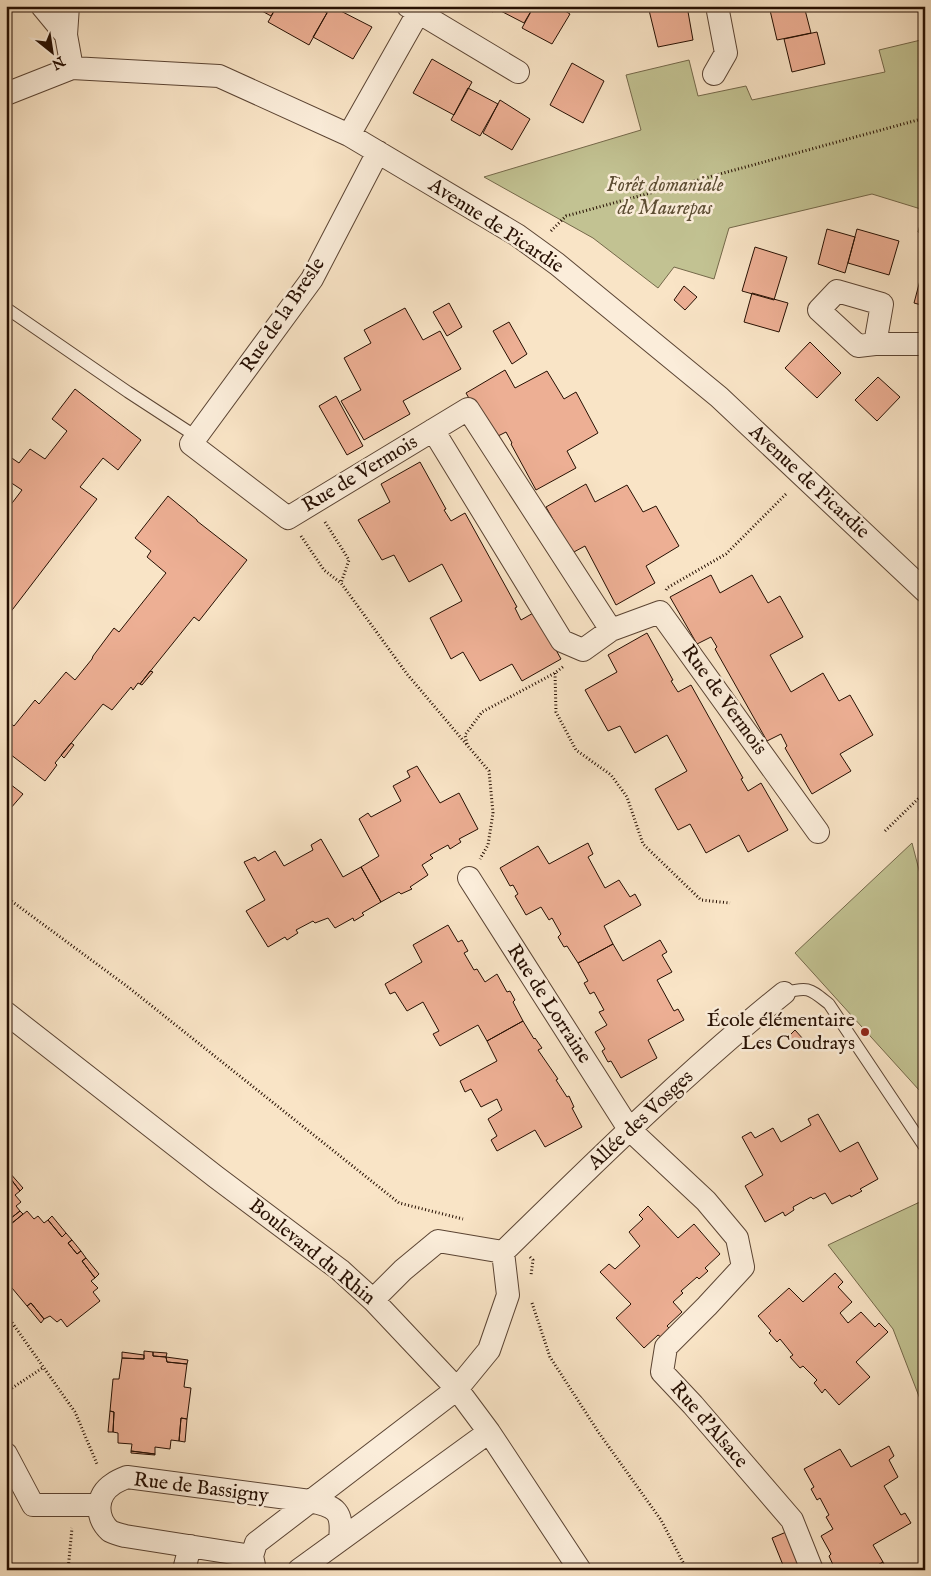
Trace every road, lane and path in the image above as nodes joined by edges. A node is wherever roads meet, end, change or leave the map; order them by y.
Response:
1 (42, 6) edge
2 (68, 6) edge
3 (717, 6) edge
4 (416, 8) edge
5 (66, 35) junction
6 (72, 68) junction
7 (518, 72) dead end
8 (714, 74) dead end
9 (6, 94) edge
10 (925, 118) edge
11 (349, 135) junction
12 (378, 152) junction
13 (535, 248) junction
14 (6, 308) edge
15 (875, 344) dead end
16 (925, 344) edge
17 (432, 430) junction
18 (194, 441) junction
19 (803, 476) junction
20 (314, 502) junction
21 (288, 518) junction
22 (341, 583) junction
23 (925, 591) edge
24 (660, 612) junction
25 (611, 630) junction
26 (583, 650) junction
27 (555, 673) junction
28 (467, 744) junction
29 (925, 792) edge
30 (885, 831) dead end
31 (818, 832) dead end
32 (469, 878) joint
33 (6, 897) edge
34 (730, 903) dead end
35 (784, 993) joint
36 (6, 1013) edge
37 (629, 1129) junction
38 (924, 1146) edge
39 (469, 1220) dead end
40 (508, 1247) junction
41 (530, 1283) dead end
42 (373, 1300) junction
43 (531, 1300) dead end
44 (6, 1314) edge
45 (44, 1367) junction
46 (457, 1389) junction
47 (6, 1392) edge
48 (489, 1432) junction
49 (6, 1454) edge
50 (93, 1472) dead end
51 (310, 1501) junction
52 (74, 1505) junction
53 (99, 1505) junction
54 (340, 1540) junction
55 (190, 1546) junction
56 (254, 1563) edge
57 (6, 1568) edge
58 (24, 1570) edge
59 (68, 1570) edge
60 (184, 1570) edge
61 (298, 1570) edge
62 (580, 1570) edge
63 (687, 1570) edge
64 (812, 1570) edge

1 - 5 street
2 - 5 street
3 - 8 street
4 - 7 street
4 - 11 street
5 - 6 street
6 - 9 street, Avenue de Picardie
6 - 11 street, Avenue de Picardie
10 - 13 path
11 - 12 street, Avenue de Picardie
12 - 13 street, Avenue de Picardie
12 - 18 street, Rue de la Bresle
13 - 19 street, Avenue de Picardie
14 - 18 lane
15 - 16 street
17 - 20 street, Rue de Vermois
17 - 25 street, Rue de Vermois
17 - 26 street, Rue de Vermois
18 - 21 street, Rue de Vermois
19 - 23 street, Avenue de Picardie
19 - 24 path
20 - 21 street, Rue de Vermois
20 - 22 path
21 - 22 path
22 - 28 path
24 - 25 street
24 - 31 street, Rue de Vermois
25 - 26 street
26 - 27 path
27 - 28 path
27 - 34 path
28 - 32 path
29 - 30 path
32 - 37 street, Rue de Lorraine
33 - 39 path
35 - 37 street, Allée des Vosges
35 - 38 lane
36 - 42 street, Boulevard du Rhin
37 - 40 street, Allée des Vosges
37 - 64 street, Rue d'Alsace
40 - 41 path
40 - 42 street
40 - 46 street, Rue de Bassigny
42 - 46 street, Boulevard du Rhin
43 - 63 path
44 - 45 path
45 - 47 path
45 - 50 path
46 - 48 street, Boulevard du Rhin
46 - 51 street, Rue de Bassigny
48 - 54 street
48 - 62 street, Boulevard du Rhin
49 - 52 street
51 - 53 street, Rue de Bassigny
51 - 54 street, Rue de Bassigny
51 - 56 street, Rue de Bassigny
52 - 53 street
52 - 59 path
53 - 55 street, Rue de Bassigny
54 - 61 street
55 - 56 street, Rue de Bassigny
55 - 60 street
57 - 58 path

